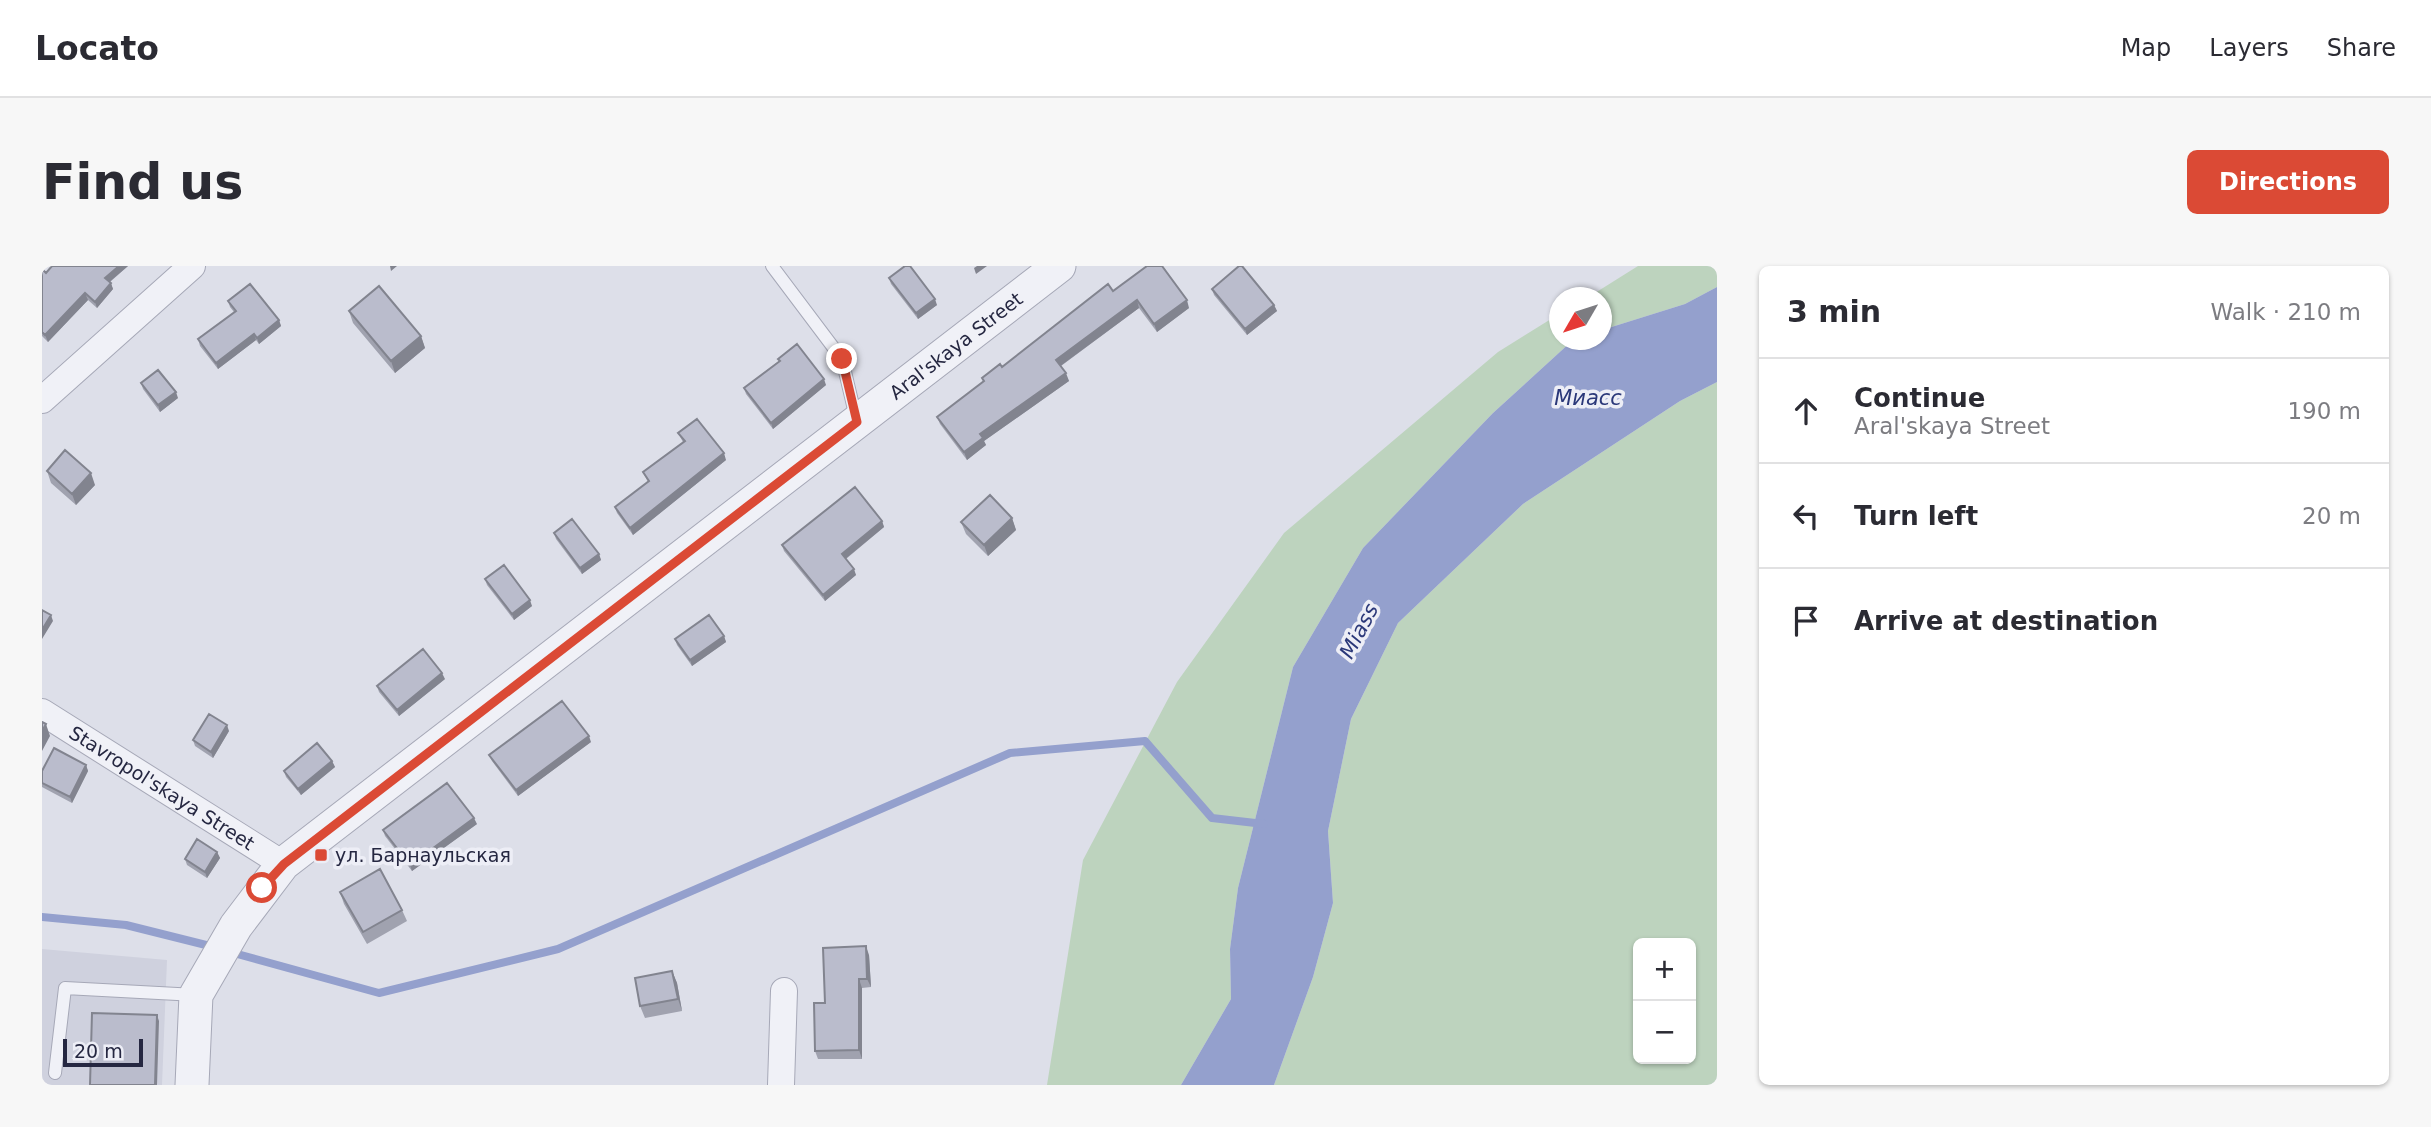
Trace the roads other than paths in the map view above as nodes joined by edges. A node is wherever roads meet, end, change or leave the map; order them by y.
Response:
1 (192, 266) edge
2 (772, 266) edge
3 (1059, 266) edge
4 (42, 400) edge
5 (857, 422) junction
6 (42, 712) edge
7 (284, 864) junction
8 (201, 985) junction
9 (784, 991) dead end
10 (55, 1073) dead end
11 (192, 1085) edge
12 (780, 1085) edge

1 - 4 street
2 - 5 lane
3 - 5 street, Aral'skaya Street
5 - 7 street, Aral'skaya Street
6 - 7 street, Stavropol'skaya Street
7 - 8 street, Aral'skaya Street
8 - 10 lane
8 - 11 street, Aral'skaya Street
9 - 12 street

